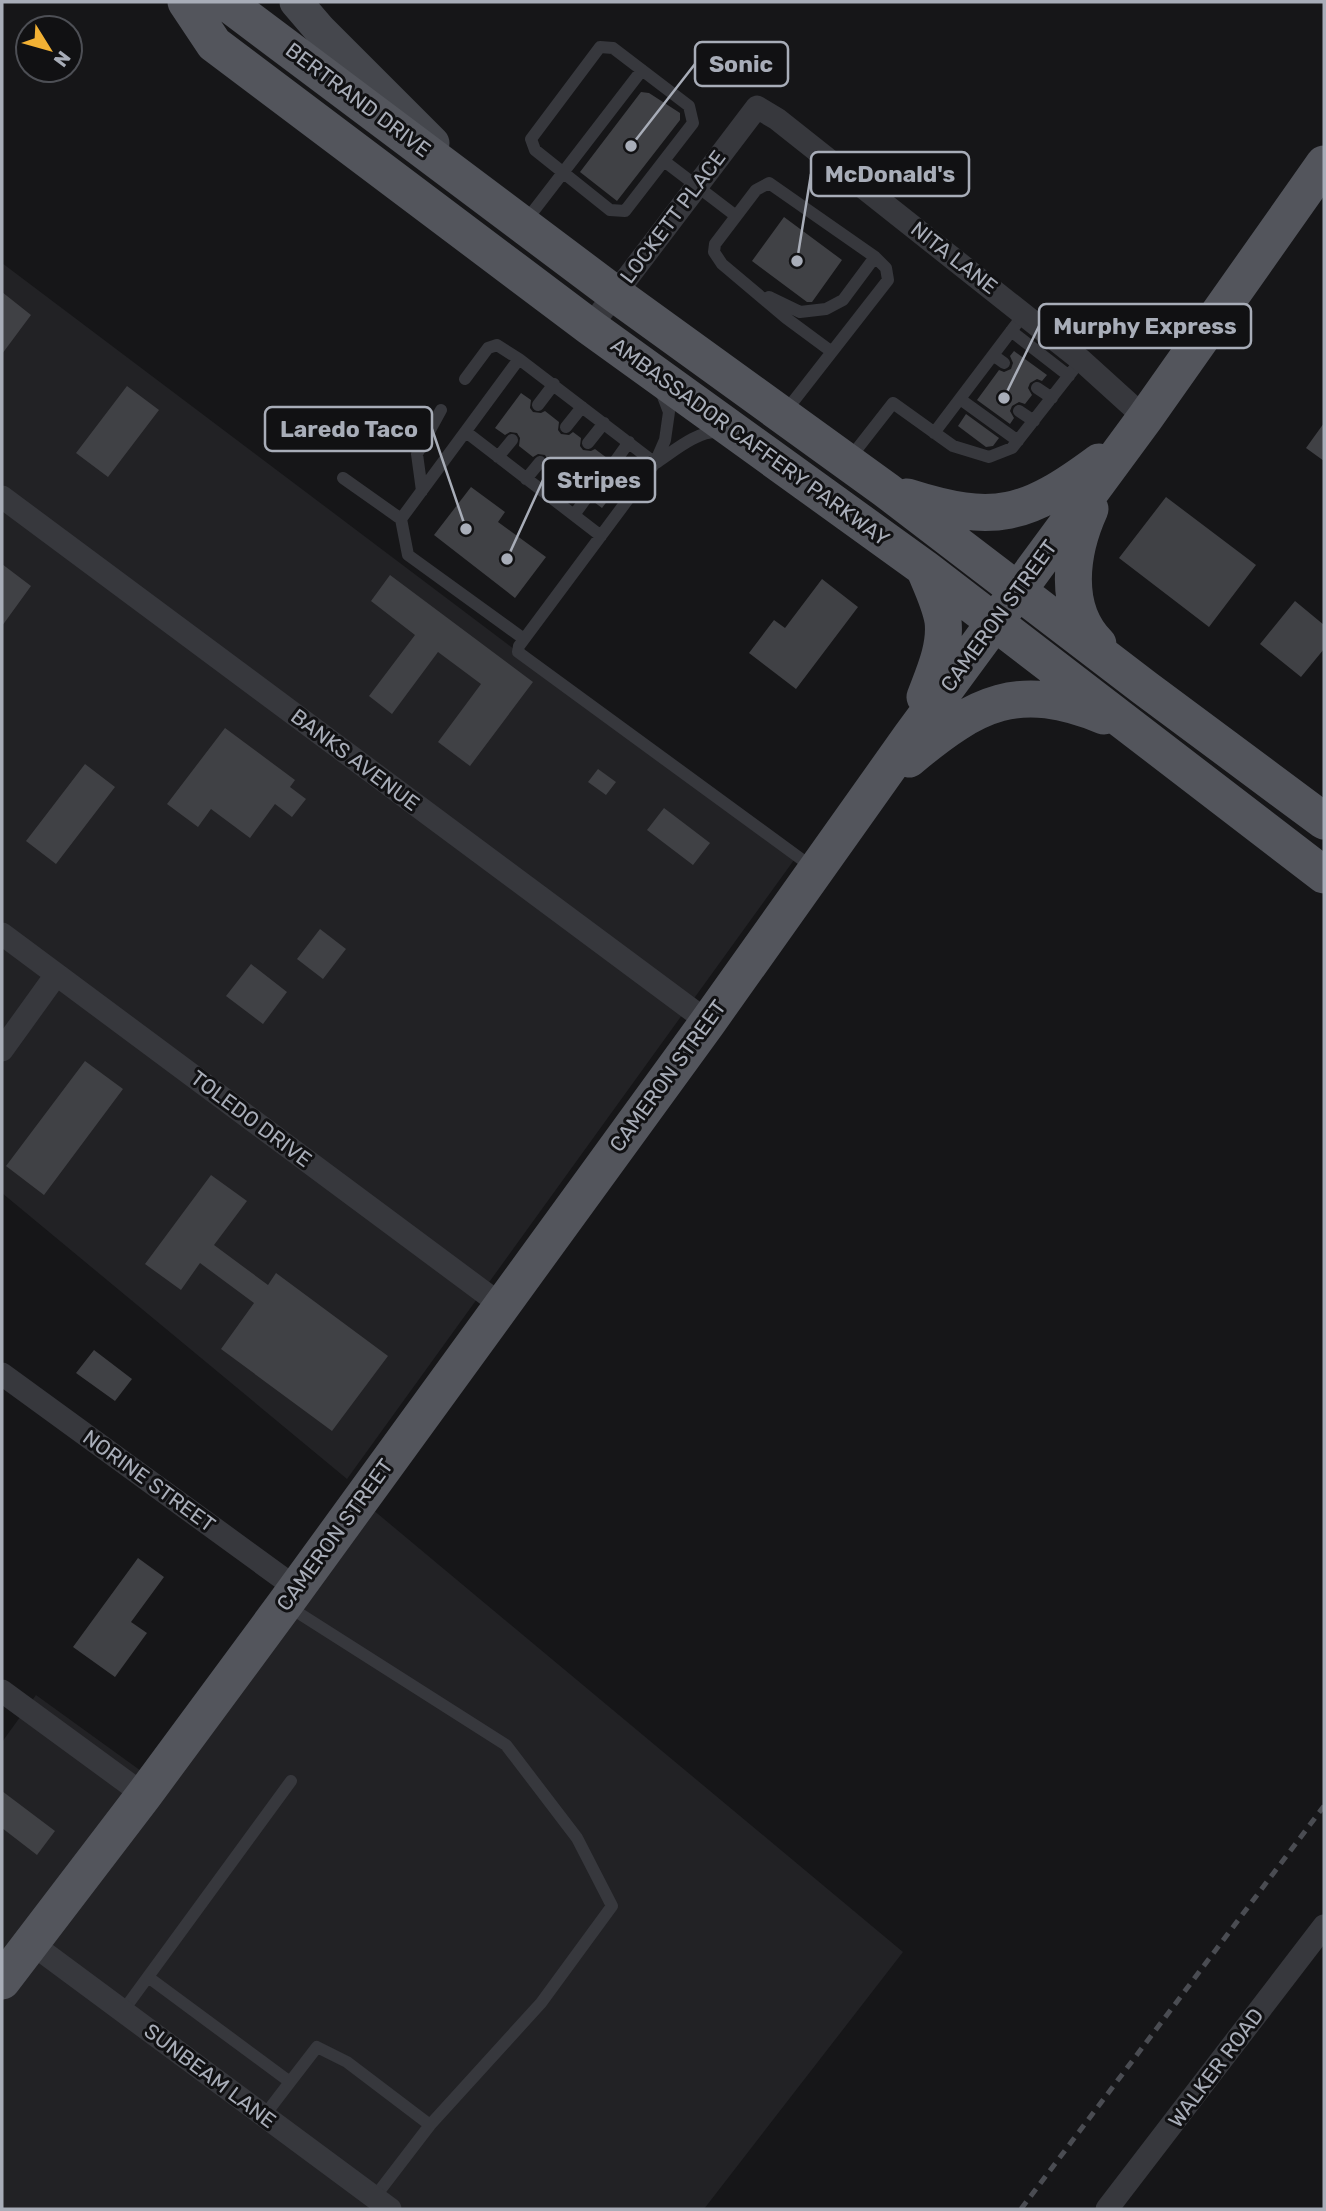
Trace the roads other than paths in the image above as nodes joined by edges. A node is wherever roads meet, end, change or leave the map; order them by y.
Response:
1 (226, 2) edge
2 (296, 2) edge
3 (181, 5) edge
4 (642, 70) junction
5 (757, 107) joint
6 (664, 161) junction
7 (1324, 164) edge
8 (563, 173) junction
9 (696, 186) junction
10 (489, 199) junction
11 (736, 216) junction
12 (523, 224) junction
13 (875, 257) junction
14 (750, 288) junction
15 (615, 294) junction
16 (1017, 322) junction
17 (590, 327) junction
18 (832, 352) junction
19 (993, 355) junction
20 (519, 359) junction
21 (1004, 363) dead end
22 (1075, 368) junction
23 (653, 372) junction
24 (975, 378) junction
25 (465, 379) dead end
26 (554, 384) junction
27 (987, 387) dead end
28 (1037, 388) dead end
29 (1052, 398) junction
30 (960, 399) junction
31 (538, 405) dead end
32 (582, 407) junction
33 (441, 410) dead end
34 (1020, 411) dead end
35 (783, 415) junction
36 (1034, 421) junction
37 (604, 423) junction
38 (566, 427) dead end
39 (466, 432) junction
40 (934, 433) junction
41 (741, 436) junction
42 (512, 440) dead end
43 (1018, 441) junction
44 (629, 442) junction
45 (588, 443) dead end
46 (1126, 443) junction
47 (498, 457) junction
48 (540, 462) dead end
49 (846, 462) junction
50 (614, 463) dead end
51 (655, 463) junction
52 (343, 478) dead end
53 (561, 478) dead end
54 (526, 479) junction
55 (886, 490) junction
56 (422, 491) junction
57 (548, 495) junction
58 (2, 497) edge
59 (587, 497) dead end
60 (574, 515) junction
61 (401, 519) junction
62 (601, 536) junction
63 (925, 568) junction
64 (1017, 590) junction
65 (995, 621) junction
66 (524, 639) junction
67 (1144, 688) junction
68 (1139, 730) junction
69 (911, 736) junction
70 (876, 786) junction
71 (1324, 821) edge
72 (816, 870) junction
73 (1324, 875) edge
74 (2, 934) edge
75 (56, 975) junction
76 (708, 1022) junction
77 (2, 1050) edge
78 (501, 1305) junction
79 (2, 1374) edge
80 (291, 1596) junction
81 (2, 1691) edge
82 (291, 1781) dead end
83 (144, 1796) junction
84 (1324, 1926) edge
85 (31, 1943) junction
86 (148, 1977) junction
87 (2, 1981) edge
88 (123, 2011) junction
89 (290, 2082) junction
90 (264, 2116) junction
91 (430, 2125) junction
92 (382, 2204) edge
93 (1107, 2209) edge

1 - 10 main road, BERTRAND DRIVE
2 - 10 main road
3 - 17 main road, AMBASSADOR CAFFERY PARKWAY
4 - 6 lane
4 - 8 lane
4 - 8 lane
5 - 9 street, LOCKETT PLACE
5 - 16 street, NITA LANE
6 - 8 lane
6 - 9 lane
7 - 46 main road, CAMERON STREET
8 - 12 lane
9 - 11 lane
9 - 15 street, LOCKETT PLACE
10 - 12 main road, AMBASSADOR CAFFERY PARKWAY
11 - 13 lane
11 - 14 lane
12 - 15 main road, AMBASSADOR CAFFERY PARKWAY
13 - 14 lane
13 - 18 lane
14 - 18 lane
15 - 17 street, LOCKETT PLACE
15 - 35 main road, AMBASSADOR CAFFERY PARKWAY
16 - 19 lane
16 - 22 street, NITA LANE
17 - 23 main road, AMBASSADOR CAFFERY PARKWAY
18 - 35 lane
19 - 21 lane
19 - 24 lane
20 - 25 lane
20 - 26 lane
20 - 39 lane
22 - 29 lane
22 - 46 street, NITA LANE
23 - 41 main road, AMBASSADOR CAFFERY PARKWAY
23 - 51 lane
24 - 27 lane
24 - 30 lane
26 - 31 lane
26 - 32 lane
28 - 29 lane
29 - 36 lane
30 - 40 lane
30 - 43 lane
32 - 37 lane
32 - 38 lane
33 - 56 lane
34 - 36 lane
35 - 49 main road, AMBASSADOR CAFFERY PARKWAY
36 - 43 lane
37 - 44 lane
37 - 45 lane
39 - 47 lane
39 - 56 lane
40 - 43 lane
40 - 49 lane
41 - 51 lane
41 - 63 main road, AMBASSADOR CAFFERY PARKWAY
42 - 47 lane
44 - 50 lane
44 - 51 lane
46 - 55 main road
46 - 64 main road, CAMERON STREET
46 - 67 main road
47 - 54 lane
48 - 54 lane
49 - 55 main road, AMBASSADOR CAFFERY PARKWAY
51 - 62 lane
52 - 61 lane
53 - 57 lane
54 - 57 lane
55 - 64 main road, AMBASSADOR CAFFERY PARKWAY
56 - 61 lane
57 - 60 lane
58 - 76 street, BANKS AVENUE
59 - 60 lane
60 - 62 lane
61 - 66 lane
62 - 66 lane
63 - 65 main road, AMBASSADOR CAFFERY PARKWAY
63 - 69 main road
64 - 65 main road, CAMERON STREET
64 - 67 main road, AMBASSADOR CAFFERY PARKWAY
65 - 68 main road, AMBASSADOR CAFFERY PARKWAY
65 - 69 main road, CAMERON STREET
66 - 72 lane
67 - 71 main road, AMBASSADOR CAFFERY PARKWAY
68 - 70 main road
68 - 73 main road, AMBASSADOR CAFFERY PARKWAY
69 - 70 main road, CAMERON STREET
70 - 72 main road, CAMERON STREET
72 - 76 main road, CAMERON STREET
74 - 75 street, TOLEDO DRIVE
75 - 77 street
75 - 78 street, TOLEDO DRIVE
76 - 78 main road, CAMERON STREET
78 - 80 main road, CAMERON STREET
79 - 80 street, NORINE STREET
80 - 83 main road, CAMERON STREET
80 - 91 lane
81 - 83 street
82 - 86 lane
83 - 85 main road, CAMERON STREET
84 - 93 street, WALKER ROAD
85 - 87 main road, CAMERON STREET
85 - 88 street, SUNBEAM LANE
86 - 88 lane
86 - 89 lane
88 - 90 street, SUNBEAM LANE
89 - 90 lane
89 - 91 lane
90 - 92 street, SUNBEAM LANE
91 - 92 lane

